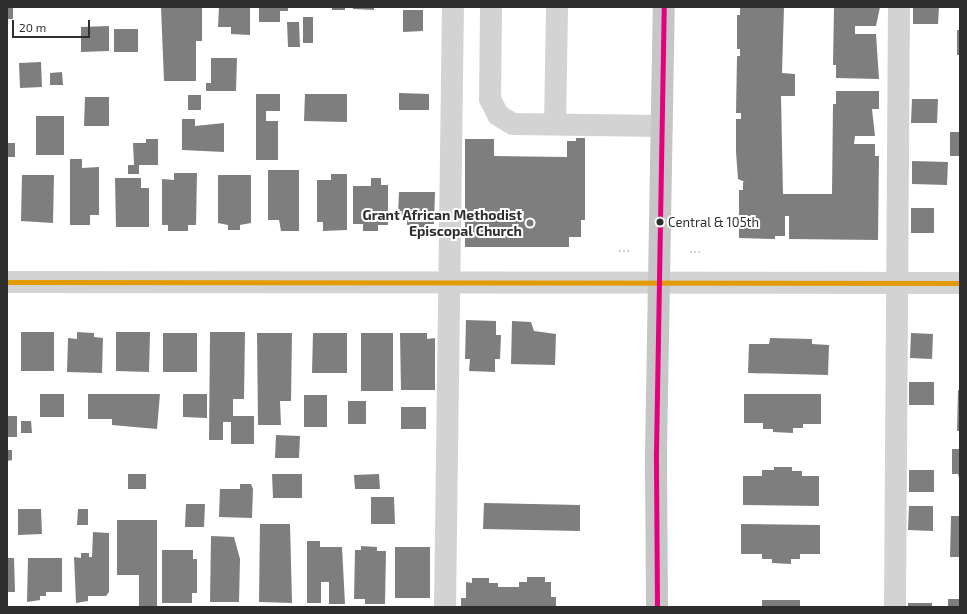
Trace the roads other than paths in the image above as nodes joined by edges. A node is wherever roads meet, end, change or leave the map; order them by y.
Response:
1 (453, 7) edge
2 (491, 7) edge
3 (556, 7) edge
4 (664, 7) edge
5 (899, 7) edge
6 (555, 124) junction
7 (662, 126) junction
8 (7, 282) edge
9 (899, 283) junction
10 (449, 284) junction
11 (960, 284) edge
12 (658, 285) junction
13 (444, 607) edge
14 (657, 607) edge
15 (895, 607) edge

1 - 10 street
2 - 6 street
3 - 6 street
4 - 7 main road
5 - 9 street
6 - 7 street
7 - 12 main road
8 - 10 street
9 - 11 street
9 - 12 street
9 - 15 street
10 - 12 street
10 - 13 street
12 - 14 main road

